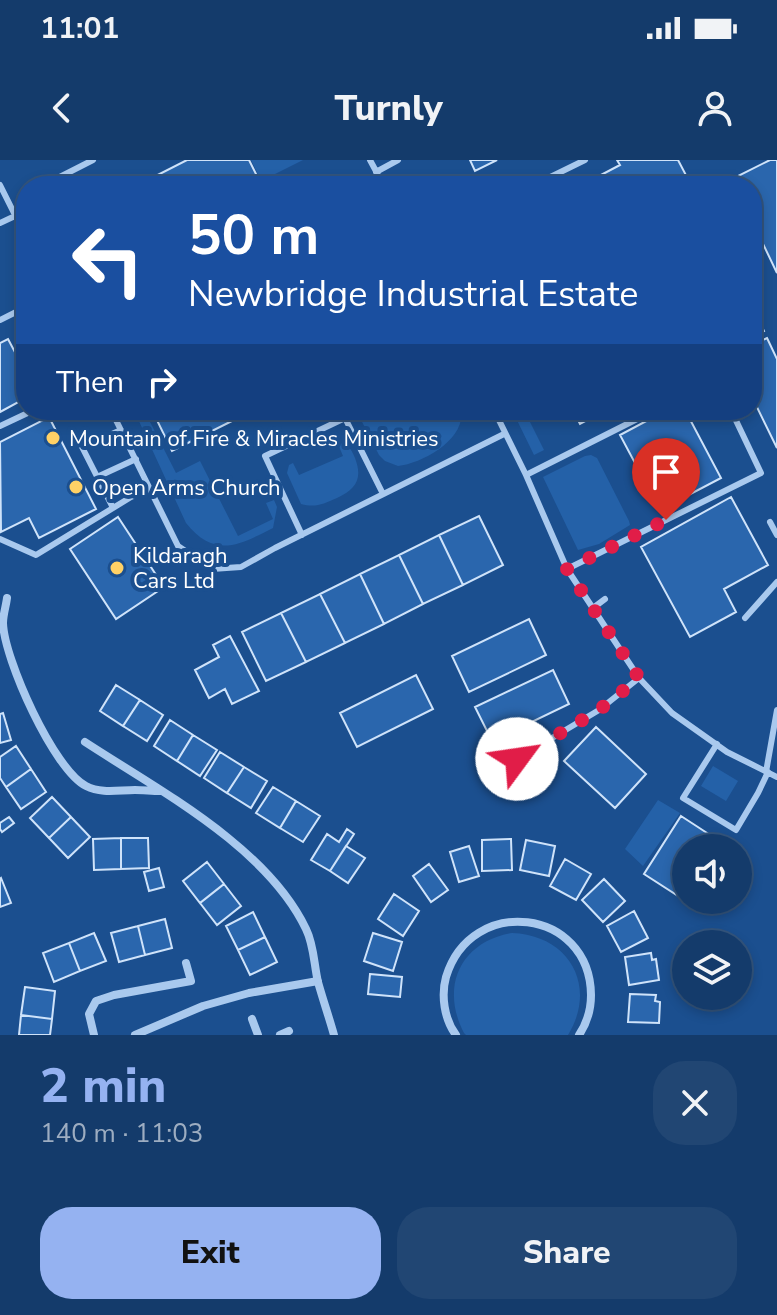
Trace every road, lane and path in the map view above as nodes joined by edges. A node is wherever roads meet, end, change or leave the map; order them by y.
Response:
1 (93, 160) edge
2 (370, 160) edge
3 (398, 160) edge
4 (585, 160) edge
5 (376, 172) junction
6 (62, 176) edge
7 (378, 176) edge
8 (552, 176) edge
9 (1, 190) edge
10 (15, 216) joint
11 (0, 223) edge
12 (116, 420) edge
13 (341, 420) edge
14 (346, 420) edge
15 (498, 420) edge
16 (635, 420) edge
17 (736, 420) edge
18 (121, 430) junction
19 (504, 434) junction
20 (136, 459) junction
21 (526, 475) junction
22 (97, 477) junction
23 (150, 488) junction
24 (383, 494) junction
25 (113, 508) junction
26 (770, 522) dead end
27 (302, 535) junction
28 (777, 535) edge
29 (0, 539) edge
30 (567, 569) junction
31 (777, 582) edge
32 (7, 598) dead end
33 (605, 599) dead end
34 (593, 608) junction
35 (745, 618) dead end
36 (639, 678) junction
37 (777, 710) edge
38 (85, 742) dead end
39 (717, 744) junction
40 (517, 759) dead end
41 (767, 772) junction
42 (777, 777) edge
43 (161, 791) junction
44 (186, 963) dead end
45 (318, 981) junction
46 (252, 1019) dead end
47 (94, 1035) edge
48 (135, 1035) edge
49 (258, 1035) edge
50 (334, 1035) edge
51 (456, 1035) edge
52 (579, 1035) edge

1 - 6 lane
2 - 5 lane
3 - 5 lane
4 - 8 lane
5 - 7 lane
9 - 10 lane
10 - 11 lane
12 - 18 lane
13 - 27 lane
14 - 24 lane
15 - 19 lane
16 - 21 lane
17 - 30 lane
18 - 20 lane
18 - 22 lane
19 - 21 lane
19 - 24 lane
20 - 22 lane
20 - 23 lane
21 - 30 lane
22 - 25 lane
23 - 25 lane
23 - 27 lane
24 - 27 lane
25 - 29 lane
26 - 28 lane
30 - 34 lane
31 - 35 lane
32 - 43 street
33 - 34 lane
34 - 36 lane
36 - 39 lane
36 - 40 lane
37 - 41 lane
38 - 43 street
39 - 41 lane
39 - 41 lane
41 - 42 lane
43 - 45 street
44 - 47 street
45 - 48 street
45 - 50 street
46 - 49 street
51 - 52 street

